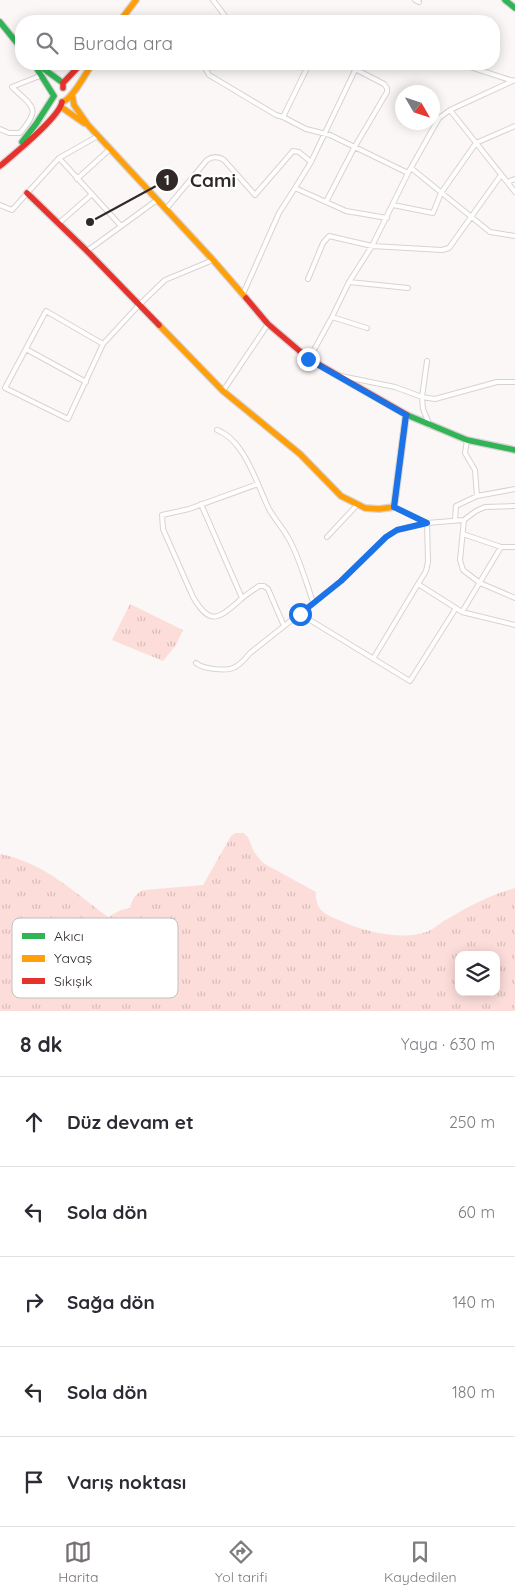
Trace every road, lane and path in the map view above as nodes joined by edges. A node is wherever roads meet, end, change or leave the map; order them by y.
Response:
1 (136, 0) edge
2 (213, 0) edge
3 (505, 0) edge
4 (515, 8) edge
5 (125, 15) edge
6 (224, 15) edge
7 (0, 22) edge
8 (15, 41) edge
9 (39, 70) edge
10 (43, 70) edge
11 (76, 70) edge
12 (88, 70) edge
13 (206, 70) edge
14 (306, 70) edge
15 (355, 70) edge
16 (357, 70) edge
17 (479, 70) edge
18 (42, 75) junction
19 (514, 81) edge
20 (63, 86) junction
21 (71, 95) junction
22 (55, 96) junction
23 (62, 104) junction
24 (450, 110) junction
25 (283, 117) junction
26 (88, 126) junction
27 (515, 126) edge
28 (0, 129) edge
29 (325, 134) junction
30 (98, 136) junction
31 (476, 143) junction
32 (354, 148) junction
33 (110, 149) junction
34 (59, 158) junction
35 (8, 160) junction
36 (311, 162) junction
37 (0, 166) edge
38 (411, 168) junction
39 (408, 173) junction
40 (501, 175) junction
41 (77, 179) junction
42 (515, 179) edge
43 (507, 182) junction
44 (295, 188) junction
45 (515, 192) edge
46 (27, 193) junction
47 (441, 193) junction
48 (91, 195) junction
49 (157, 200) junction
50 (326, 202) junction
51 (0, 205) edge
52 (393, 205) junction
53 (166, 209) junction
54 (470, 217) junction
55 (387, 218) junction
56 (58, 224) junction
57 (121, 226) junction
58 (515, 236) edge
59 (372, 246) junction
60 (86, 251) junction
61 (213, 260) junction
62 (308, 279) dead end
63 (349, 282) junction
64 (408, 288) dead end
65 (244, 294) junction
66 (139, 305) junction
67 (332, 317) junction
68 (268, 324) junction
69 (367, 328) dead end
70 (103, 344) junction
71 (26, 349) junction
72 (308, 359) junction
73 (427, 361) dead end
74 (336, 375) junction
75 (86, 382) junction
76 (515, 382) edge
77 (223, 391) junction
78 (422, 398) junction
79 (406, 415) junction
80 (430, 426) junction
81 (218, 430) dead end
82 (467, 440) junction
83 (515, 450) edge
84 (258, 484) junction
85 (515, 489) edge
86 (477, 496) junction
87 (200, 504) junction
88 (357, 505) junction
89 (515, 506) edge
90 (394, 507) junction
91 (455, 520) junction
92 (464, 520) junction
93 (427, 523) junction
94 (463, 534) junction
95 (327, 538) dead end
96 (501, 547) junction
97 (515, 547) edge
98 (480, 582) junction
99 (418, 584) junction
100 (242, 598) junction
101 (515, 598) edge
102 (313, 602) junction
103 (456, 608) junction
104 (462, 612) junction
105 (300, 614) junction
106 (515, 625) edge
107 (284, 626) junction
108 (373, 658) junction
109 (196, 663) dead end

1 - 5 street
2 - 6 street
3 - 4 street
7 - 8 street
9 - 18 street
10 - 20 street
11 - 20 street
12 - 21 street
13 - 25 street
14 - 25 street
15 - 29 street
16 - 32 street
17 - 19 street
18 - 22 street
18 - 28 street
19 - 24 street
20 - 21 street
20 - 22 street
21 - 23 street
21 - 26 street
22 - 23 street
22 - 35 street
23 - 26 street
23 - 35 street
24 - 31 street
24 - 38 street
25 - 29 street
26 - 30 street
27 - 31 street
29 - 32 street
29 - 36 street
30 - 33 street
30 - 34 street
31 - 40 street
31 - 47 street
32 - 39 street
32 - 50 street
33 - 41 street
33 - 49 street
34 - 41 street
34 - 46 street
35 - 37 street
36 - 44 street
36 - 53 street
38 - 39 street
38 - 47 street
39 - 52 street
40 - 43 street
40 - 54 street
41 - 48 street
42 - 43 street
43 - 45 street
44 - 50 street
44 - 65 street
46 - 51 street
46 - 56 street
47 - 52 street
47 - 54 street
48 - 56 street
48 - 57 street
49 - 53 street
49 - 57 street
50 - 55 street
52 - 55 street
53 - 61 street
54 - 58 street
54 - 59 street
55 - 59 street
56 - 60 street
57 - 60 street
59 - 62 street
59 - 63 street
60 - 66 street
61 - 65 street
61 - 66 street
63 - 64 street
63 - 67 street
65 - 68 street
66 - 70 street
66 - 77 street
67 - 69 street
67 - 72 street
68 - 72 street
68 - 77 street
70 - 71 street
70 - 75 street
71 - 75 street
71 - 75 street
72 - 74 street
73 - 78 street
74 - 78 street
74 - 79 street
76 - 78 street
77 - 88 street
78 - 80 street
79 - 80 street
79 - 90 street
80 - 82 street
81 - 84 street
82 - 83 street
82 - 86 street
84 - 87 street
84 - 102 street
85 - 86 street
86 - 91 street
87 - 100 street
87 - 100 street
88 - 90 street
88 - 95 street
89 - 92 street
90 - 93 street
91 - 92 street
91 - 93 street
92 - 94 street
93 - 99 street
93 - 102 street
94 - 96 street
94 - 98 street
96 - 97 street
96 - 98 street
98 - 101 street
98 - 104 street
99 - 103 street
99 - 108 street
100 - 107 street
102 - 105 street
103 - 104 street
103 - 108 street
104 - 106 street
105 - 107 street
105 - 108 street
107 - 109 street

